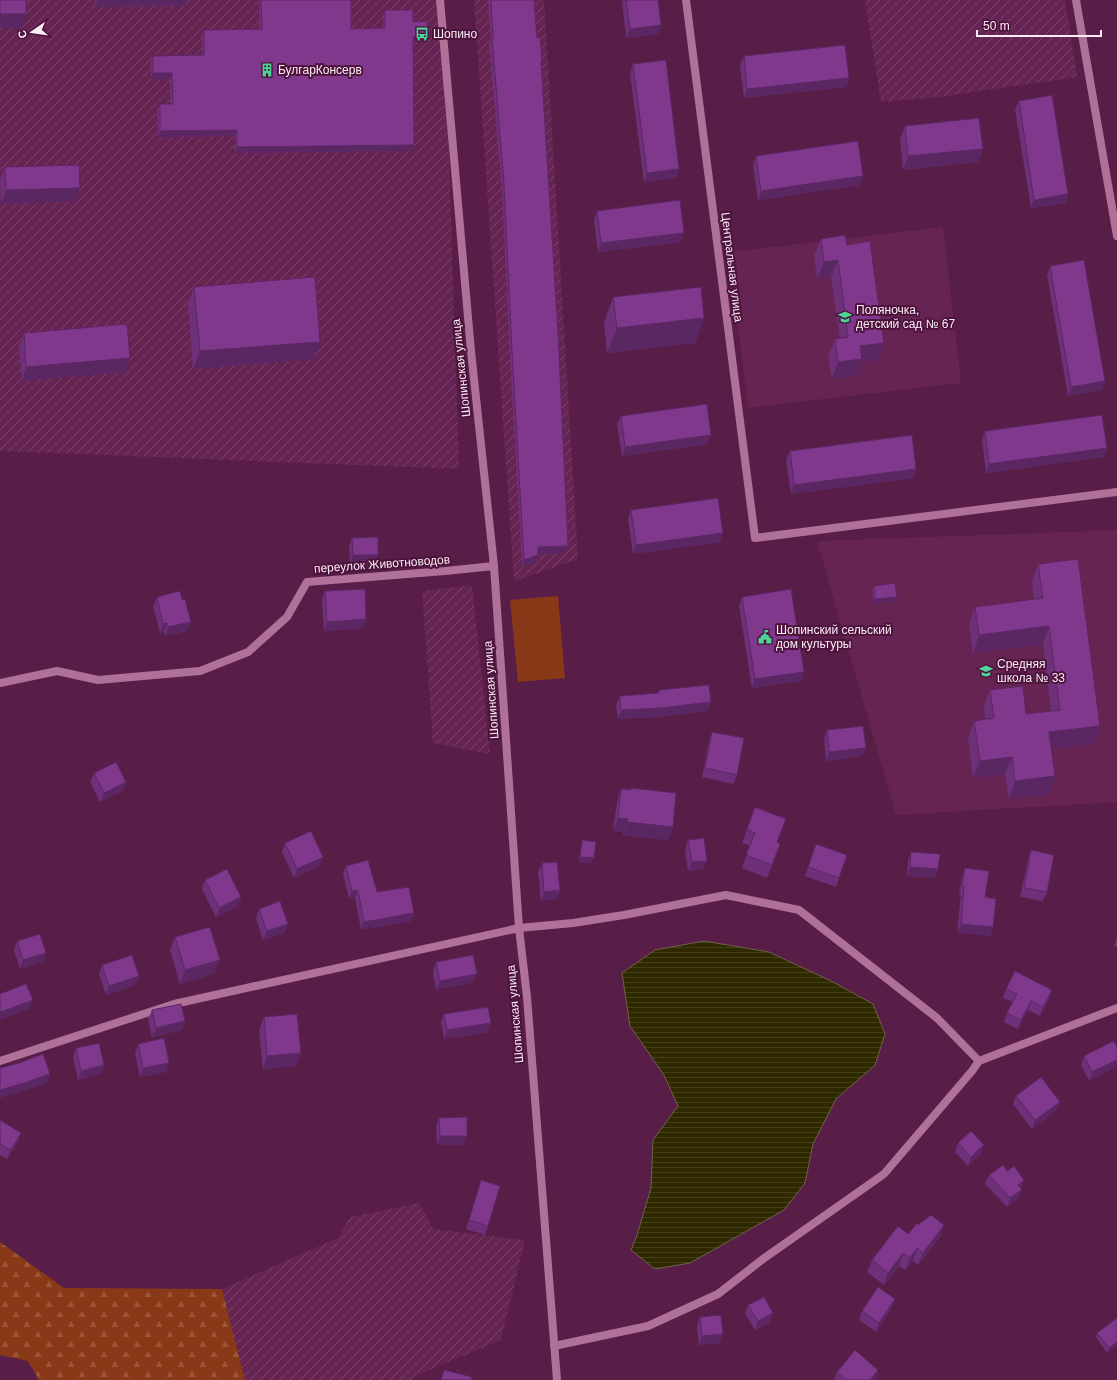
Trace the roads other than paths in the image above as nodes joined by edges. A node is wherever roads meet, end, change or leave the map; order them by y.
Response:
1 (440, 0) edge
2 (686, 0) edge
3 (1076, 0) edge
4 (1117, 236) edge
5 (1117, 492) edge
6 (494, 566) junction
7 (0, 683) edge
8 (519, 928) junction
9 (1117, 1008) edge
10 (0, 1061) edge
11 (979, 1061) junction
12 (554, 1346) junction
13 (557, 1380) edge

1 - 6 street, Шопинская улица
2 - 5 street, Центральная улица
3 - 4 street
6 - 7 street, переулок Животноводов
6 - 8 street, Шопинская улица
8 - 10 street
8 - 11 street
8 - 12 street, Шопинская улица
9 - 11 street
11 - 12 street
12 - 13 street, Шопинская улица

